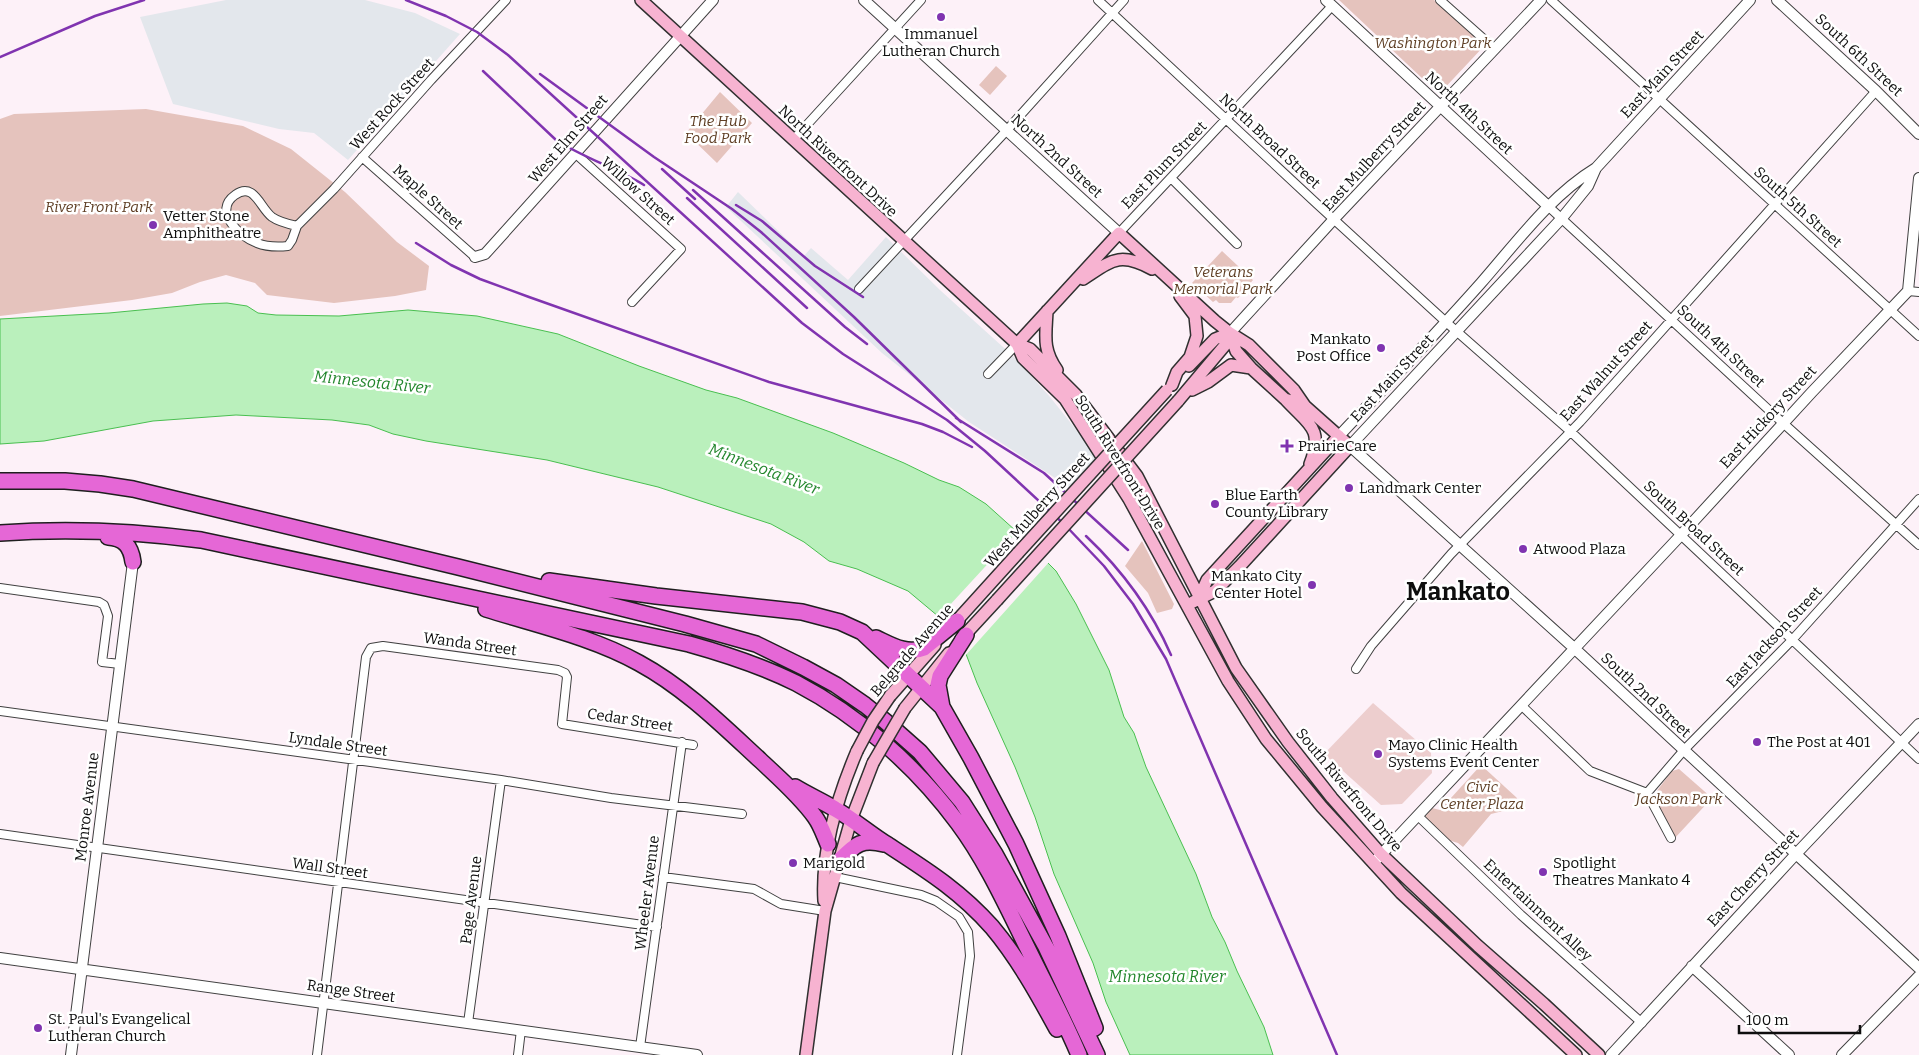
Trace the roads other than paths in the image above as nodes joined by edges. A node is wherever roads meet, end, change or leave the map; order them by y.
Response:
1 (506, 0) edge
2 (640, 0) edge
3 (713, 0) edge
4 (864, 0) edge
5 (921, 0) edge
6 (1098, 0) edge
7 (1124, 0) edge
8 (1440, 0) edge
9 (1541, 0) edge
10 (1550, 0) edge
11 (1750, 0) edge
12 (1777, 0) edge
13 (1329, 3) edge
14 (1112, 13) junction
15 (895, 28) junction
16 (680, 36) junction
17 (1495, 49) junction
18 (1876, 91) junction
19 (1658, 99) junction
20 (1440, 107) junction
21 (1227, 120) junction
22 (1007, 130) junction
23 (1919, 134) edge
24 (793, 140) junction
25 (576, 154) junction
26 (362, 157) junction
27 (1596, 168) junction
28 (1171, 178) junction
29 (1919, 178) edge
30 (1776, 205) junction
31 (1549, 206) junction
32 (1562, 218) junction
33 (1334, 219) junction
34 (297, 226) junction
35 (1119, 233) junction
36 (903, 242) junction
37 (1237, 244) dead end
38 (475, 257) joint
39 (1167, 277) junction
40 (1068, 288) junction
41 (859, 289) dead end
42 (1914, 292) edge
43 (632, 302) dead end
44 (1891, 310) junction
45 (1047, 311) junction
46 (1671, 319) junction
47 (1446, 322) junction
48 (1456, 331) junction
49 (1230, 334) junction
50 (1919, 336) edge
51 (1017, 344) junction
52 (1252, 368) junction
53 (988, 374) dead end
54 (1169, 388) junction
55 (1188, 392) junction
56 (1076, 395) junction
57 (1285, 399) junction
58 (1305, 406) junction
59 (1783, 423) junction
60 (1570, 431) junction
61 (1339, 436) junction
62 (1350, 446) junction
63 (1307, 471) junction
64 (0, 481) edge
65 (1919, 499) edge
66 (1896, 524) junction
67 (41, 531) junction
68 (0, 533) edge
69 (1681, 535) junction
70 (172, 536) junction
71 (1460, 545) junction
72 (1919, 545) edge
73 (133, 562) junction
74 (458, 567) junction
75 (403, 583) junction
76 (988, 587) joint
77 (0, 588) edge
78 (1199, 598) junction
79 (997, 600) joint
80 (1188, 606) junction
81 (957, 621) joint
82 (862, 632) junction
83 (966, 635) joint
84 (1793, 639) junction
85 (1574, 648) junction
86 (926, 650) junction
87 (120, 664) junction
88 (941, 666) junction
89 (1356, 669) dead end
90 (907, 675) junction
91 (921, 688) junction
92 (1521, 705) junction
93 (942, 707) junction
94 (0, 711) edge
95 (562, 724) joint
96 (1919, 724) edge
97 (112, 726) junction
98 (682, 742) junction
99 (1902, 743) junction
100 (693, 745) dead end
101 (1684, 750) junction
102 (1919, 759) edge
103 (353, 761) junction
104 (778, 778) junction
105 (501, 780) junction
106 (1647, 793) junction
107 (672, 805) junction
108 (835, 809) junction
109 (742, 814) dead end
110 (1418, 816) junction
111 (851, 820) junction
112 (0, 834) edge
113 (1671, 838) dead end
114 (828, 844) junction
115 (888, 845) junction
116 (97, 848) junction
117 (1381, 854) junction
118 (1796, 854) junction
119 (840, 860) junction
120 (1373, 864) junction
121 (663, 877) junction
122 (835, 877) junction
123 (338, 883) junction
124 (484, 903) junction
125 (825, 911) junction
126 (657, 928) junction
127 (0, 958) edge
128 (1692, 966) junction
129 (1919, 968) edge
130 (82, 970) junction
131 (1919, 976) edge
132 (324, 1002) junction
133 (1642, 1022) junction
134 (468, 1023) junction
135 (521, 1030) junction
136 (640, 1047) junction
137 (663, 1053) edge
138 (71, 1055) edge
139 (317, 1055) edge
140 (518, 1055) edge
141 (697, 1055) edge
142 (806, 1055) edge
143 (957, 1055) edge
144 (1073, 1055) edge
145 (1079, 1055) edge
146 (1097, 1055) edge
147 (1106, 1055) edge
148 (1576, 1055) edge
149 (1599, 1055) edge
150 (1611, 1055) edge
151 (1789, 1055) edge
152 (1842, 1055) edge

1 - 26 street, West Rock Street
2 - 16 main road, North Riverfront Drive
3 - 16 street, West Elm Street
4 - 15 street, North 2nd Street
5 - 15 street
6 - 14 street, North Broad Street
7 - 14 street
8 - 17 street
9 - 17 street, East Mulberry Street
10 - 19 street, South 5th Street
11 - 19 street, East Main Street
12 - 18 street, South 6th Street
13 - 20 street, North 4th Street
13 - 21 street, East Plum Street
14 - 21 street, North Broad Street
14 - 22 street
15 - 22 street, North 2nd Street
15 - 24 street
16 - 24 main road, North Riverfront Drive
16 - 25 street, West Elm Street
17 - 20 street, East Mulberry Street
18 - 23 street, South 6th Street
18 - 30 street, East Walnut Street
19 - 27 street, East Main Street
19 - 30 street, South 5th Street
20 - 31 street, North 4th Street
20 - 33 street, East Mulberry Street
21 - 28 street, East Plum Street
21 - 33 street, North Broad Street
22 - 35 street, North 2nd Street
22 - 36 street
24 - 36 main road, North Riverfront Drive
25 - 38 street, West Elm Street
25 - 43 street, Willow Street
26 - 34 street, West Rock Street
26 - 38 street, Maple Street
27 - 31 street, East Main Street
27 - 32 street, East Main Street
28 - 35 street, East Plum Street
28 - 37 street
29 - 42 street, East Hickory Street
30 - 44 street, South 5th Street
30 - 46 street, East Walnut Street
31 - 32 street, South 4th Street
31 - 47 street, East Main Street
32 - 46 street, South 4th Street
32 - 48 street, East Main Street
33 - 47 street, North Broad Street
33 - 49 street, East Mulberry Street
34 - 34 street, West Rock Street
35 - 39 main road, North 2nd Street
35 - 40 main road, East Plum Street
36 - 41 street
36 - 51 main road, North Riverfront Drive
39 - 40 main road
39 - 49 main road, North 2nd Street
39 - 54 main road
40 - 45 main road, East Plum Street
42 - 44 street, East Hickory Street
44 - 50 street, South 5th Street
44 - 59 street, East Hickory Street
45 - 51 main road, East Plum Street
45 - 56 main road
46 - 59 street, South 4th Street
46 - 60 street, East Walnut Street
47 - 48 street, South Broad Street
47 - 61 street, East Main Street
48 - 60 street, South Broad Street
48 - 62 street, East Main Street
49 - 52 main road, North 2nd Street
49 - 54 main road
49 - 55 main road
49 - 58 main road, North 2nd Street
51 - 53 street
51 - 56 main road, South Riverfront Drive
51 - 80 main road, South Riverfront Drive
52 - 55 main road
52 - 57 main road, North 2nd Street
54 - 76 main road, West Mulberry Street, bridge
55 - 79 main road, West Mulberry Street, bridge
56 - 78 main road, South Riverfront Drive
57 - 58 main road, North 2nd Street
57 - 63 main road
58 - 61 main road, North 2nd Street
59 - 66 street, South 4th Street
59 - 69 street, East Hickory Street
60 - 69 street, South Broad Street
60 - 71 street, East Walnut Street
61 - 62 main road, North 2nd Street
61 - 63 main road, East Main Street
62 - 71 street, South 2nd Street
62 - 78 main road, East Main Street
63 - 78 main road, East Main Street
64 - 74 highway
65 - 66 street, East Jackson Street
66 - 72 street, South 4th Street
66 - 84 street, East Jackson Street
67 - 68 highway
67 - 70 highway
67 - 73 highway
69 - 84 street, South Broad Street
69 - 85 street, East Hickory Street
70 - 73 highway
70 - 75 highway
71 - 85 street, South 2nd Street
71 - 89 street, East Walnut Street
73 - 87 street, Monroe Avenue
74 - 82 highway
74 - 146 highway
75 - 104 highway
75 - 145 highway
76 - 81 main road, Belgrade Avenue
77 - 87 street
78 - 80 main road, East Main Street
78 - 117 main road, South Riverfront Drive
79 - 83 main road, Belgrade Avenue
80 - 120 main road, South Riverfront Drive
81 - 86 highway
82 - 86 highway
82 - 90 highway
83 - 88 highway
84 - 99 street, South Broad Street
84 - 101 street, East Jackson Street
85 - 92 street
85 - 101 street, South 2nd Street
86 - 90 main road, Belgrade Avenue
87 - 97 street, Monroe Avenue
88 - 91 main road, Belgrade Avenue
88 - 93 highway
90 - 91 highway
90 - 108 main road, Belgrade Avenue, bridge
91 - 93 highway
91 - 111 main road, Belgrade Avenue, bridge
92 - 106 street
92 - 110 street
93 - 147 highway
94 - 97 street, Lyndale Street
95 - 98 street, Cedar Street
95 - 103 street, Wanda Street
96 - 99 street, East Cherry Street
97 - 103 street, Lyndale Street
97 - 116 street, Monroe Avenue
98 - 100 street, Cedar Street
98 - 107 street, Wheeler Avenue
99 - 102 street, South Broad Street
99 - 118 street, East Cherry Street
101 - 106 street, East Jackson Street
101 - 118 street, South 2nd Street
103 - 105 street, Lyndale Street
103 - 123 street
104 - 108 highway
104 - 114 highway
105 - 107 street, Lyndale Street
105 - 124 street, Page Avenue
106 - 113 street
107 - 109 street, Lyndale Street
107 - 121 street, Wheeler Avenue
108 - 111 highway
108 - 114 main road, Belgrade Avenue
110 - 117 street
110 - 133 street, Entertainment Alley
111 - 115 highway
111 - 119 main road, Belgrade Avenue
112 - 116 street, Wall Street
114 - 125 main road, Belgrade Avenue
115 - 119 highway
115 - 144 highway
116 - 123 street, Wall Street
116 - 130 street, Monroe Avenue
117 - 120 street
117 - 149 main road, South Riverfront Drive
118 - 128 street, East Cherry Street
118 - 129 street, South 2nd Street
119 - 122 main road, Belgrade Avenue
120 - 148 main road, South Riverfront Drive
121 - 125 street
121 - 126 street, Wheeler Avenue
122 - 125 main road, Belgrade Avenue
122 - 143 street
123 - 124 street, Wall Street
123 - 132 street
124 - 126 street, Wall Street
124 - 134 street, Page Avenue
125 - 142 main road, Belgrade Avenue
126 - 136 street, Wheeler Avenue
127 - 130 street, Range Street
128 - 133 street, East Cherry Street
128 - 151 street
130 - 132 street, Range Street
130 - 138 street, Monroe Avenue
131 - 152 street
132 - 134 street, Range Street
132 - 139 street
133 - 150 street, East Cherry Street
134 - 135 street, Range Street
135 - 136 street, Range Street
135 - 140 street
136 - 137 street, Range Street
137 - 141 street, Range Street

